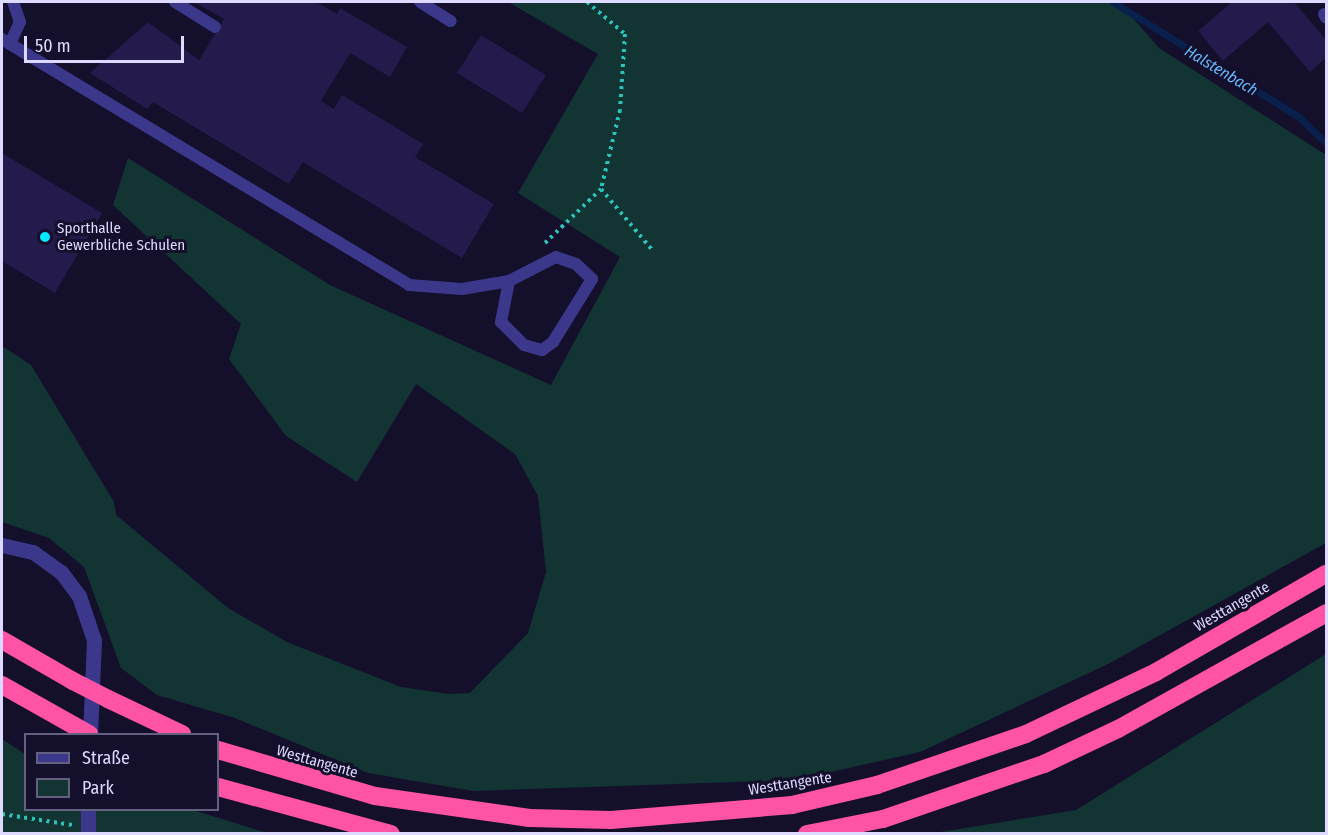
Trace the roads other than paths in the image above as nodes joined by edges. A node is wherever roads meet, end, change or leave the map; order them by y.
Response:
1 (13, 2) edge
2 (175, 2) edge
3 (420, 2) edge
4 (451, 21) dead end
5 (215, 27) dead end
6 (6, 41) edge
7 (509, 281) junction
8 (2, 545) edge
9 (1326, 574) edge
10 (1326, 613) edge
11 (2, 640) edge
12 (2, 685) edge
13 (85, 733) edge
14 (89, 733) edge
15 (178, 733) edge
16 (219, 750) edge
17 (219, 787) edge
18 (88, 811) edge
19 (87, 830) edge
20 (391, 834) edge
21 (807, 834) edge

1 - 6 lane
2 - 5 lane
3 - 4 lane
6 - 7 lane
7 - 7 lane
8 - 14 street
9 - 16 highway, Westtangente
10 - 21 highway
11 - 15 highway, bridge
12 - 13 highway
17 - 20 highway
18 - 19 street

